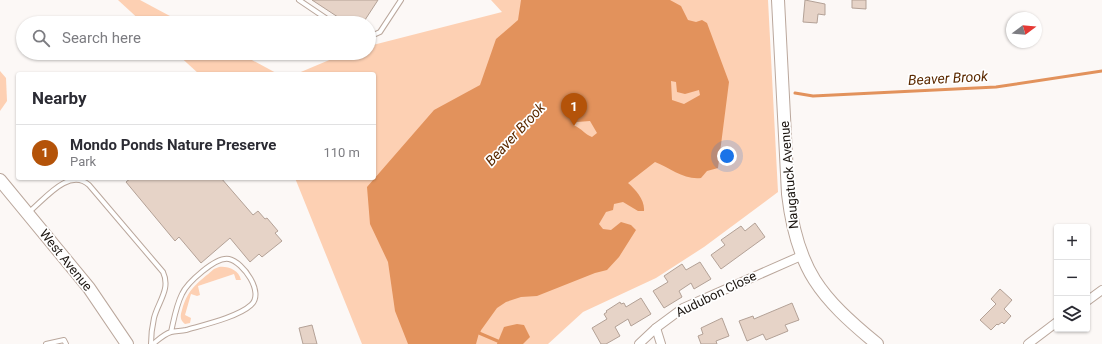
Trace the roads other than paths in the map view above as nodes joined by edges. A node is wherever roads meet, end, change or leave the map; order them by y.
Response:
1 (299, 0) edge
2 (402, 0) edge
3 (778, 0) edge
4 (323, 16) edge
5 (376, 34) edge
6 (0, 180) edge
7 (28, 213) junction
8 (801, 256) junction
9 (1102, 290) edge
10 (1090, 299) edge
11 (1054, 324) edge
12 (656, 328) junction
13 (171, 332) junction
14 (46, 344) edge
15 (66, 344) edge
16 (127, 344) edge
17 (152, 344) edge
18 (639, 344) edge
19 (661, 344) edge
20 (877, 344) edge
21 (1028, 344) edge

1 - 4 lane
2 - 5 lane
3 - 8 main road, Naugatuck Avenue
6 - 7 main road, West Avenue
7 - 16 main road, West Avenue
7 - 17 lane
8 - 12 street, Audubon Close
8 - 20 main road, Naugatuck Avenue
9 - 10 street
11 - 21 street
12 - 18 street, Audubon Close
12 - 19 street
13 - 13 lane
13 - 17 lane
14 - 15 lane

